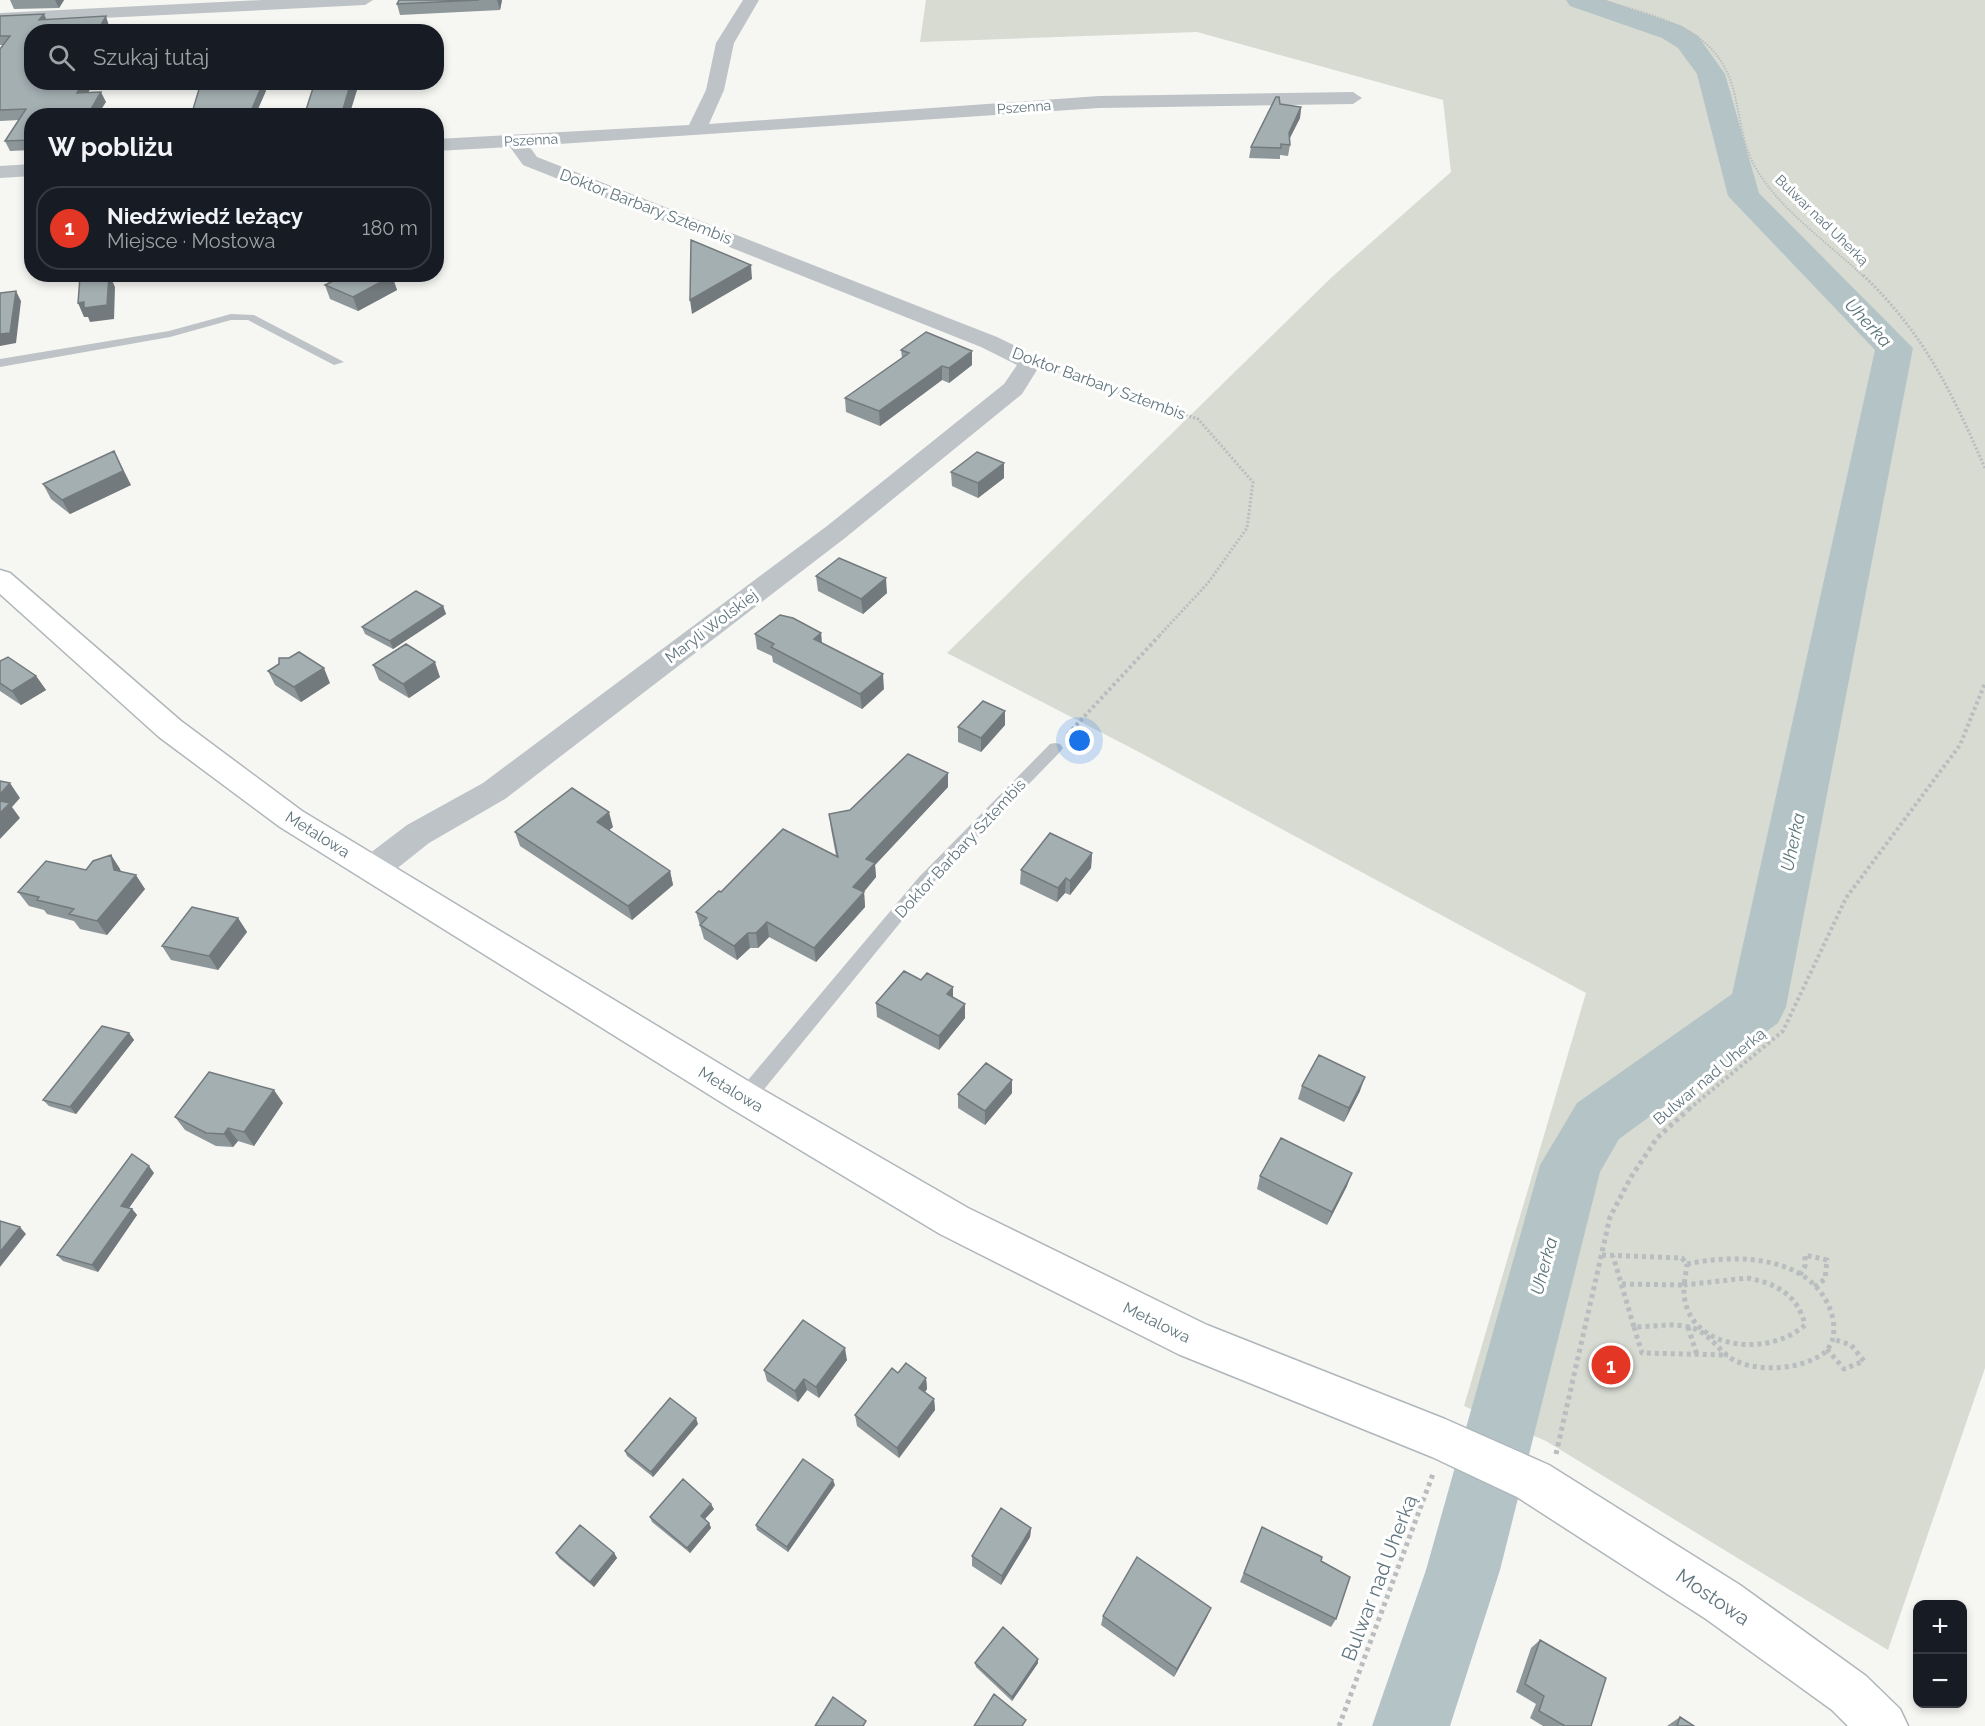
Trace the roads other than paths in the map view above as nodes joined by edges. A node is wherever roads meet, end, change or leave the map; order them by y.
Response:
1 (365, 0) edge
2 (751, 0) edge
3 (0, 18) edge
4 (1353, 98) dead end
5 (697, 129) junction
6 (519, 140) junction
7 (444, 145) edge
8 (24, 170) edge
9 (0, 172) edge
10 (338, 362) dead end
11 (1030, 362) joint
12 (0, 363) edge
13 (0, 579) edge
14 (1055, 748) road end
15 (373, 869) junction
16 (745, 1098) junction
17 (1544, 1469) joint
18 (1883, 1726) edge

1 - 3 street
2 - 5 street
4 - 5 street, Pszenna
5 - 6 street, Pszenna
6 - 7 street, Pszenna
6 - 11 street, Doktor Barbary Sztembis
8 - 9 street
10 - 12 lane
11 - 15 street, Maryli Wolskiej
13 - 15 street, Metalowa
14 - 16 lane, Doktor Barbary Sztembis
15 - 16 street, Metalowa
16 - 17 street, Metalowa
17 - 18 street, Mostowa

